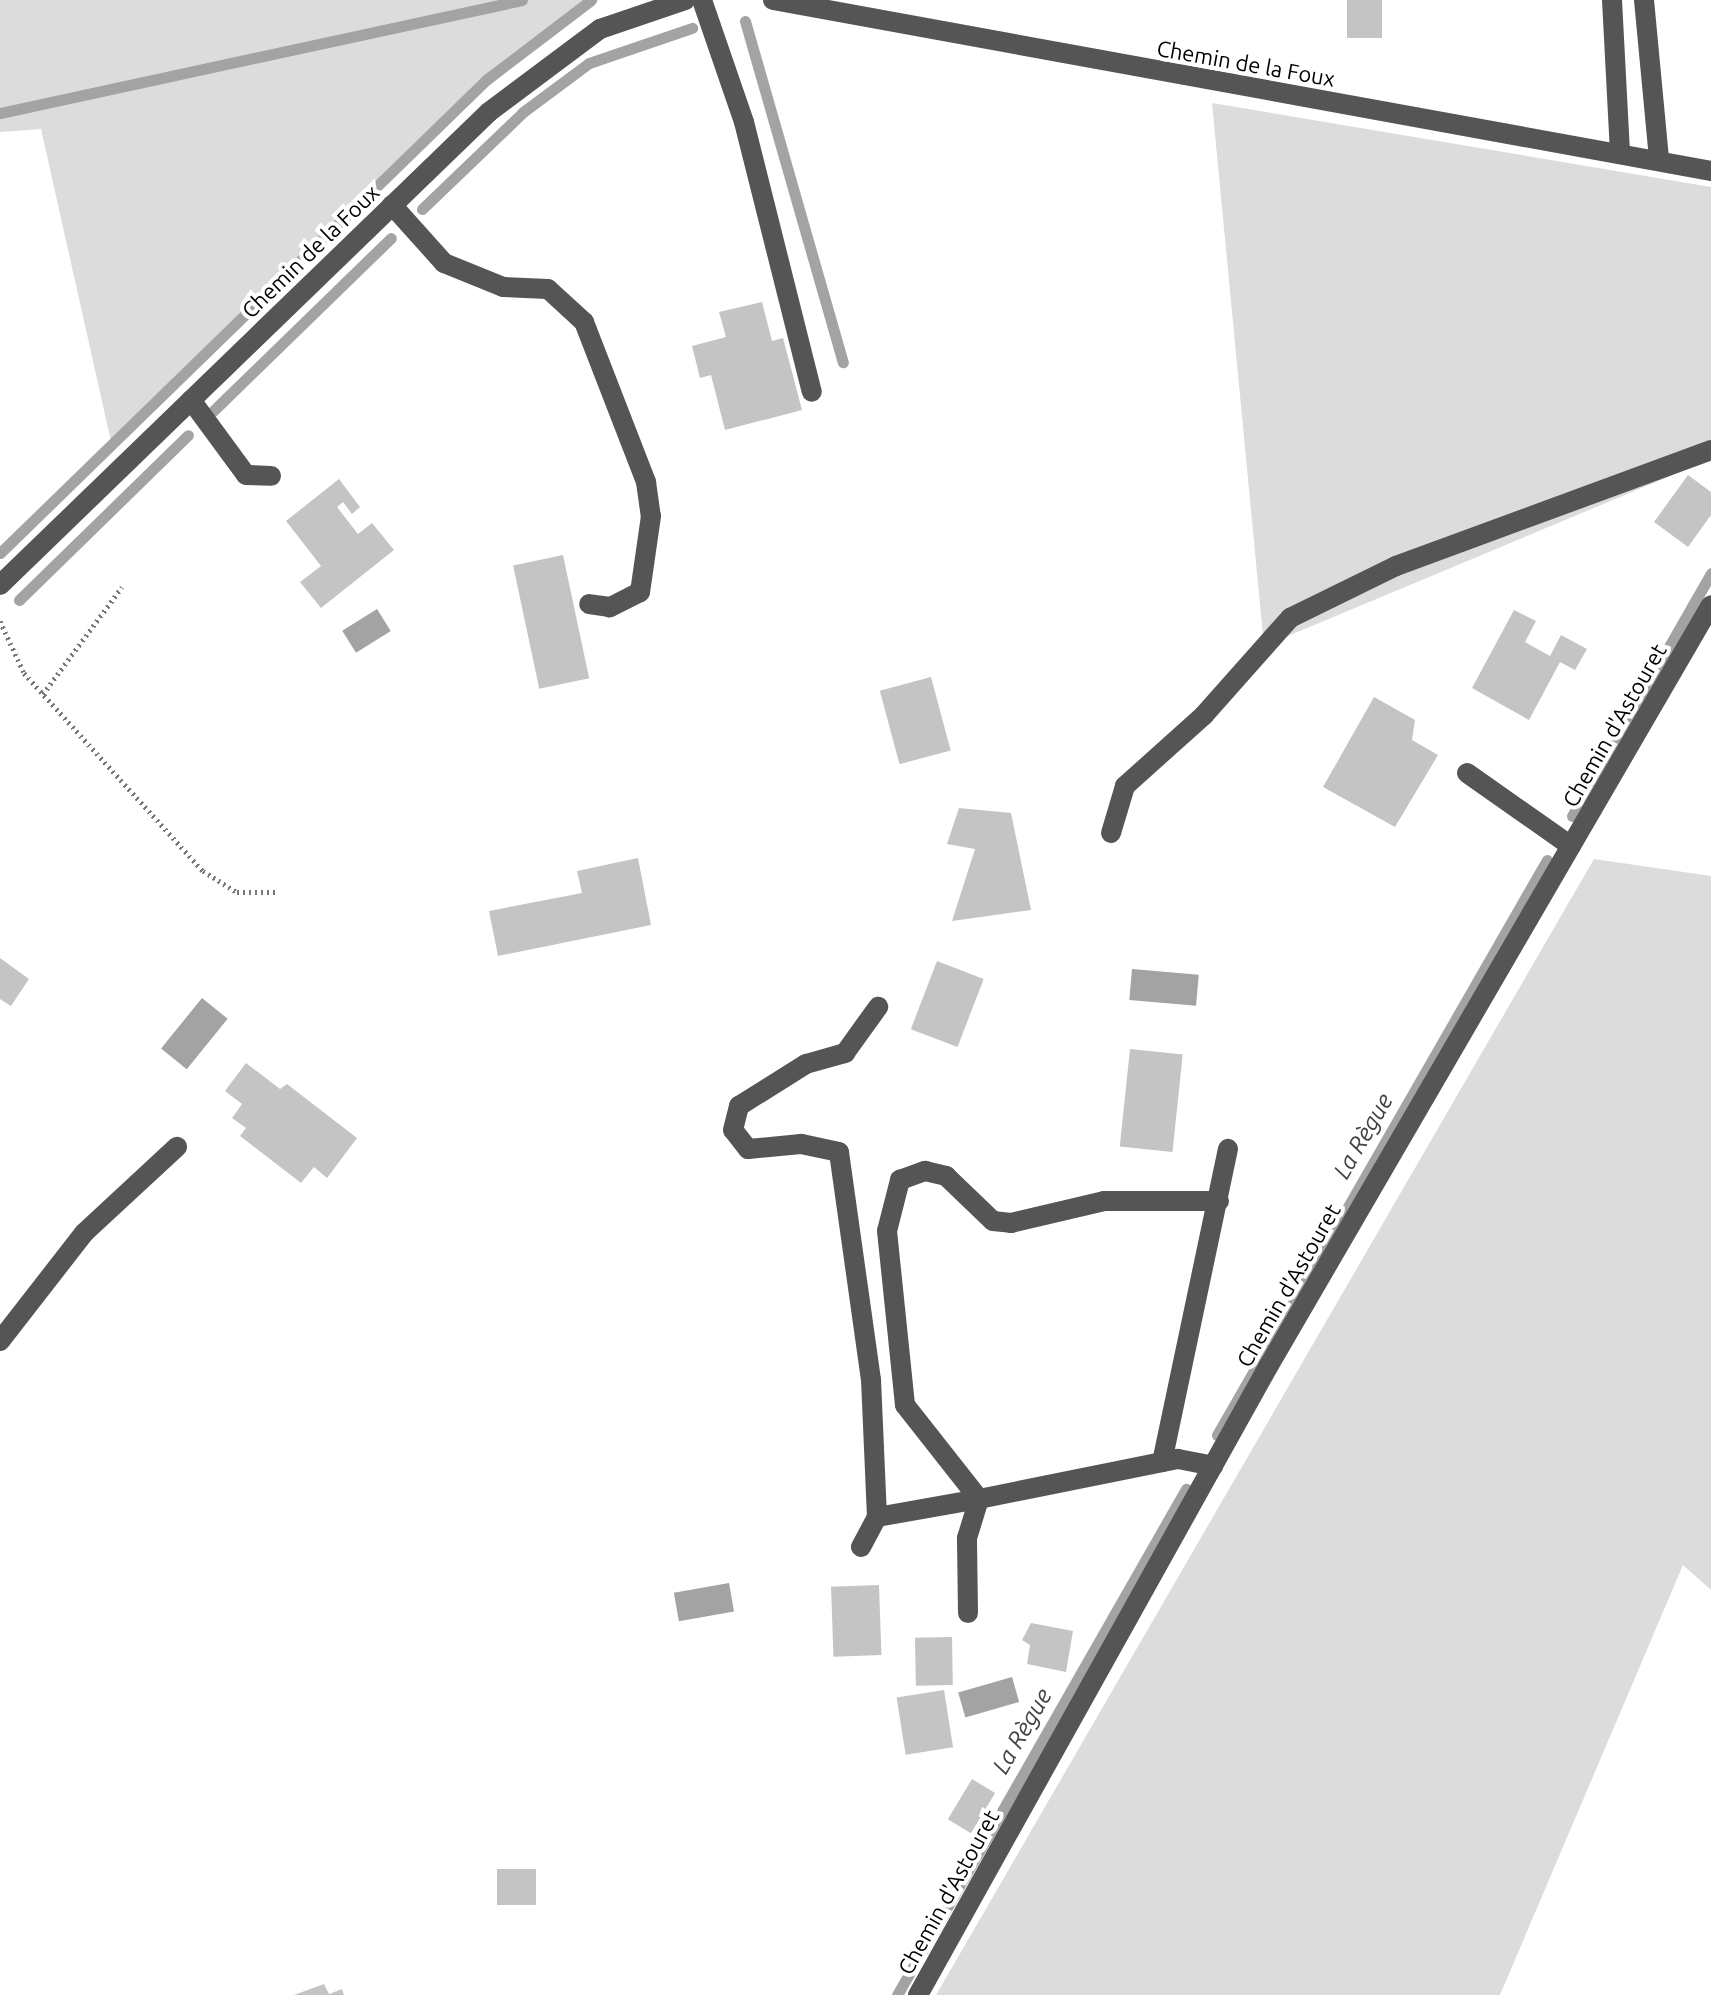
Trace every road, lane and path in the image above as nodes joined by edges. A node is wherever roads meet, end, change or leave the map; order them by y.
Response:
1 (685, 0) edge
2 (702, 0) edge
3 (773, 0) edge
4 (1612, 0) edge
5 (1644, 0) edge
6 (1620, 151) junction
7 (1659, 160) junction
8 (1711, 171) edge
9 (392, 205) junction
10 (812, 392) dead end
11 (191, 400) junction
12 (1711, 450) edge
13 (271, 476) dead end
14 (0, 585) edge
15 (122, 587) dead end
16 (589, 604) dead end
17 (1711, 605) edge
18 (0, 621) edge
19 (43, 694) junction
20 (1467, 773) dead end
21 (1111, 833) dead end
22 (1571, 846) junction
23 (277, 892) dead end
24 (878, 1007) dead end
25 (177, 1147) dead end
26 (1228, 1149) dead end
27 (1219, 1201) junction
28 (0, 1341) edge
29 (1162, 1462) junction
30 (1213, 1466) junction
31 (979, 1499) junction
32 (877, 1517) junction
33 (861, 1547) dead end
34 (968, 1613) dead end
35 (918, 1995) edge

1 - 9 street, Chemin de la Foux
2 - 10 street
3 - 6 street, Chemin de la Foux
4 - 6 street
5 - 7 street
6 - 7 street, Chemin de la Foux
7 - 8 street, Chemin de la Foux
9 - 11 street, Chemin de la Foux
9 - 16 street
11 - 13 street
11 - 14 street, Chemin de la Foux
12 - 21 street
15 - 19 path
17 - 22 street, Chemin d'Astouret
18 - 19 path
19 - 23 path
20 - 22 street
22 - 30 street, Chemin d'Astouret
24 - 32 street
25 - 28 street
26 - 27 street
27 - 29 street
27 - 31 street
29 - 30 street
29 - 31 street
30 - 35 street, Chemin d'Astouret
31 - 32 street
31 - 34 street
32 - 33 street

